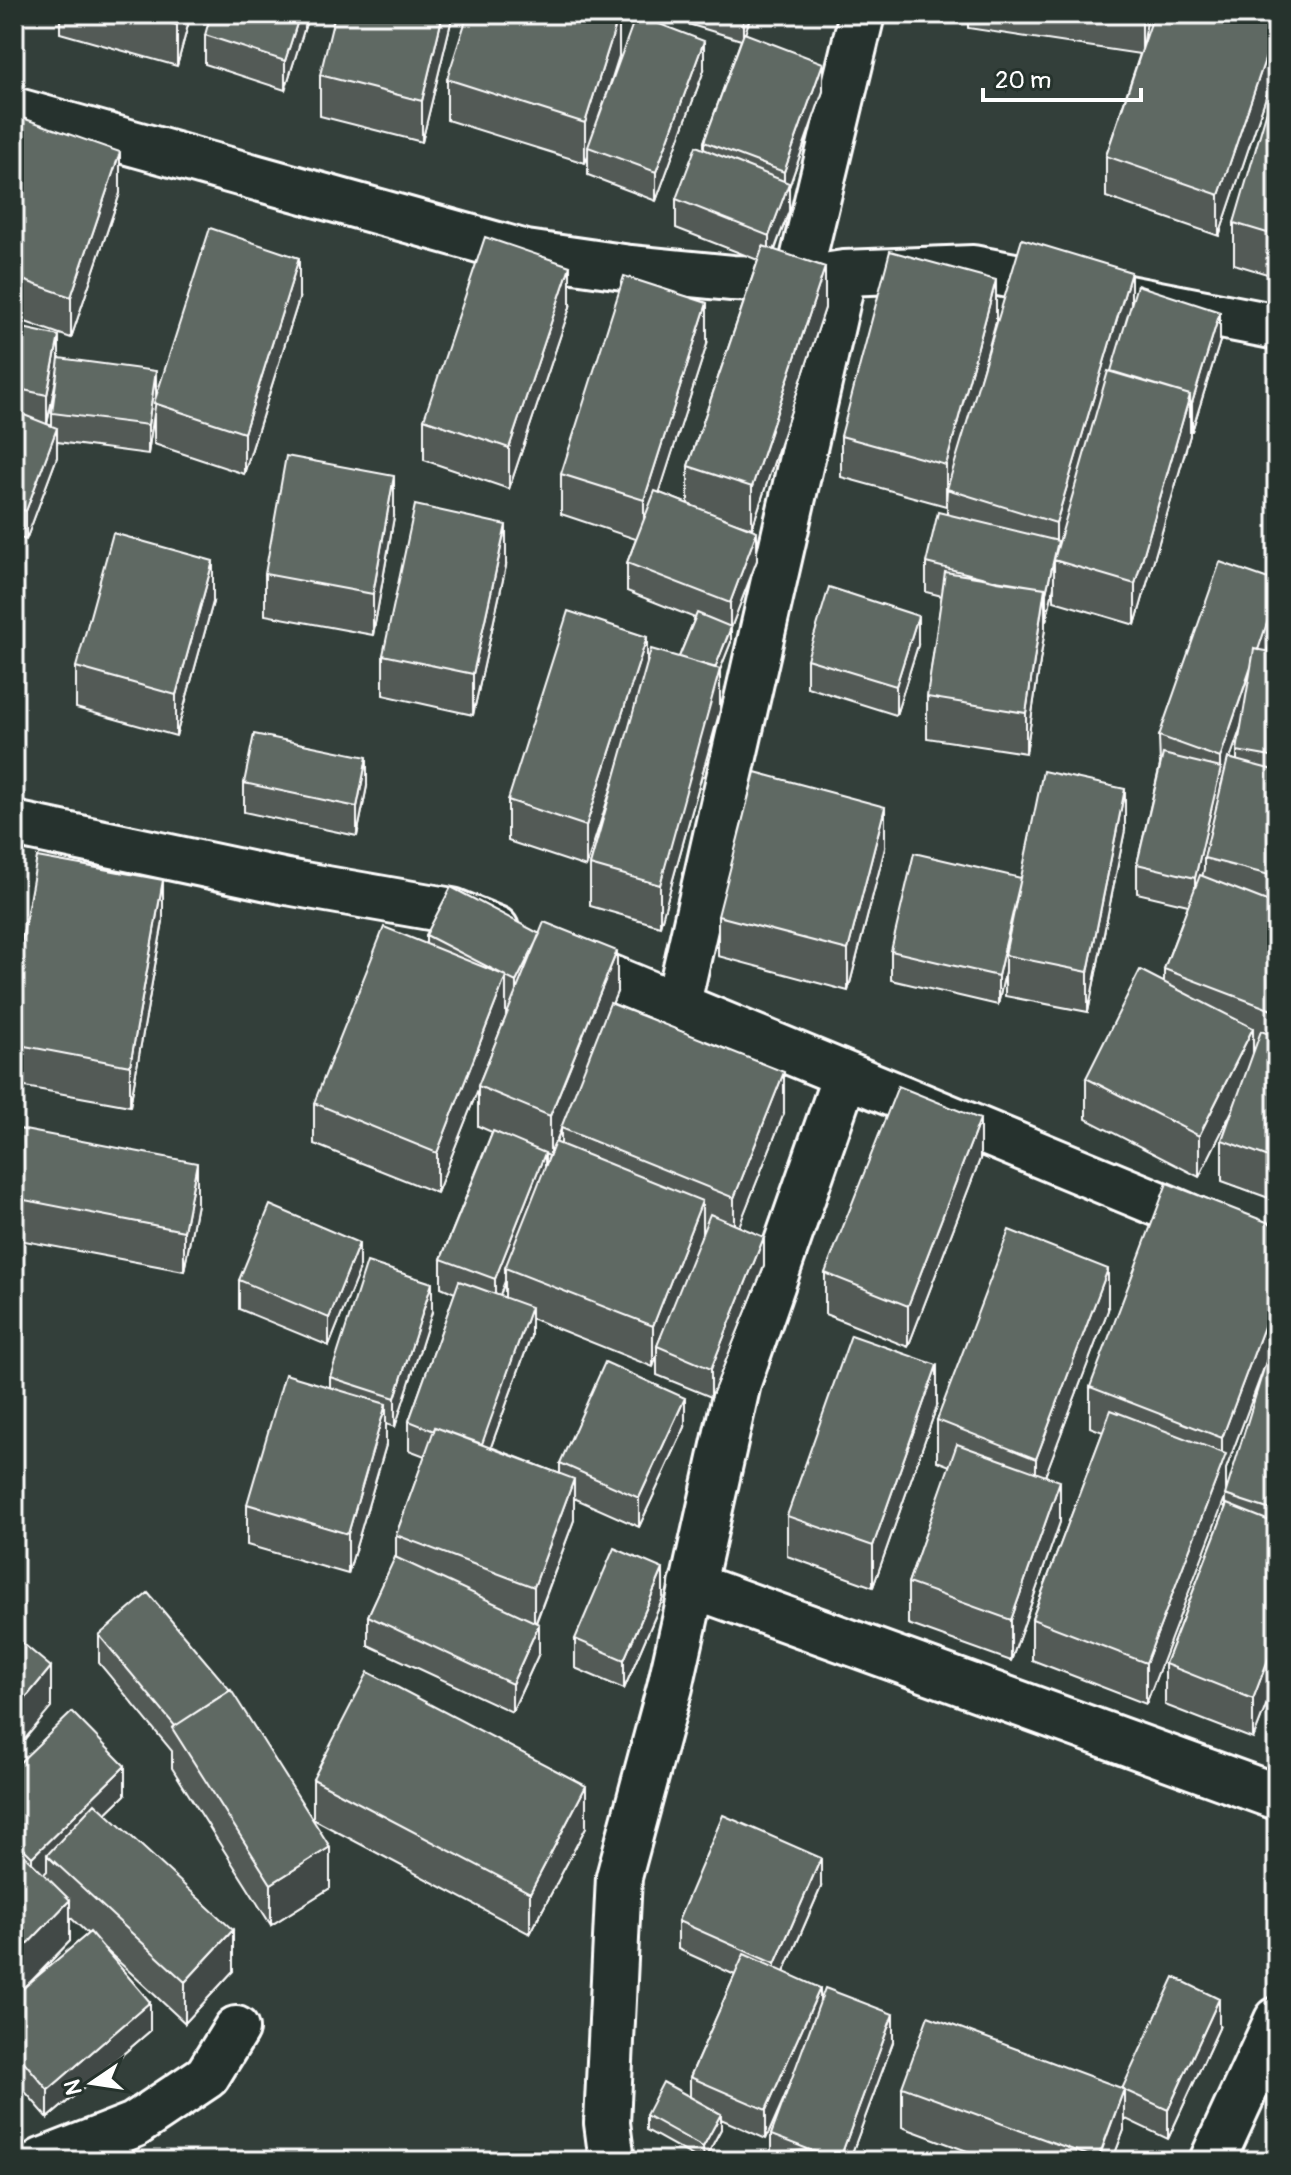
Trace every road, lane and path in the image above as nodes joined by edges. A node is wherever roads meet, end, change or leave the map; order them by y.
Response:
1 (862, 14) edge
2 (14, 110) edge
3 (844, 273) junction
4 (798, 280) junction
5 (1277, 327) edge
6 (14, 824) edge
7 (677, 1007) junction
8 (845, 1076) junction
9 (1277, 1255) edge
10 (692, 1585) junction
11 (1277, 1797) edge
12 (1277, 2020) edge
13 (236, 2029) dead end
14 (42, 2161) edge
15 (612, 2161) edge
16 (1212, 2161) edge

1 - 4 street
2 - 4 street
3 - 4 street
3 - 5 street
3 - 7 street
6 - 7 street
7 - 8 street
8 - 9 street
8 - 10 street
10 - 11 street
10 - 15 street
12 - 16 street
13 - 14 street

